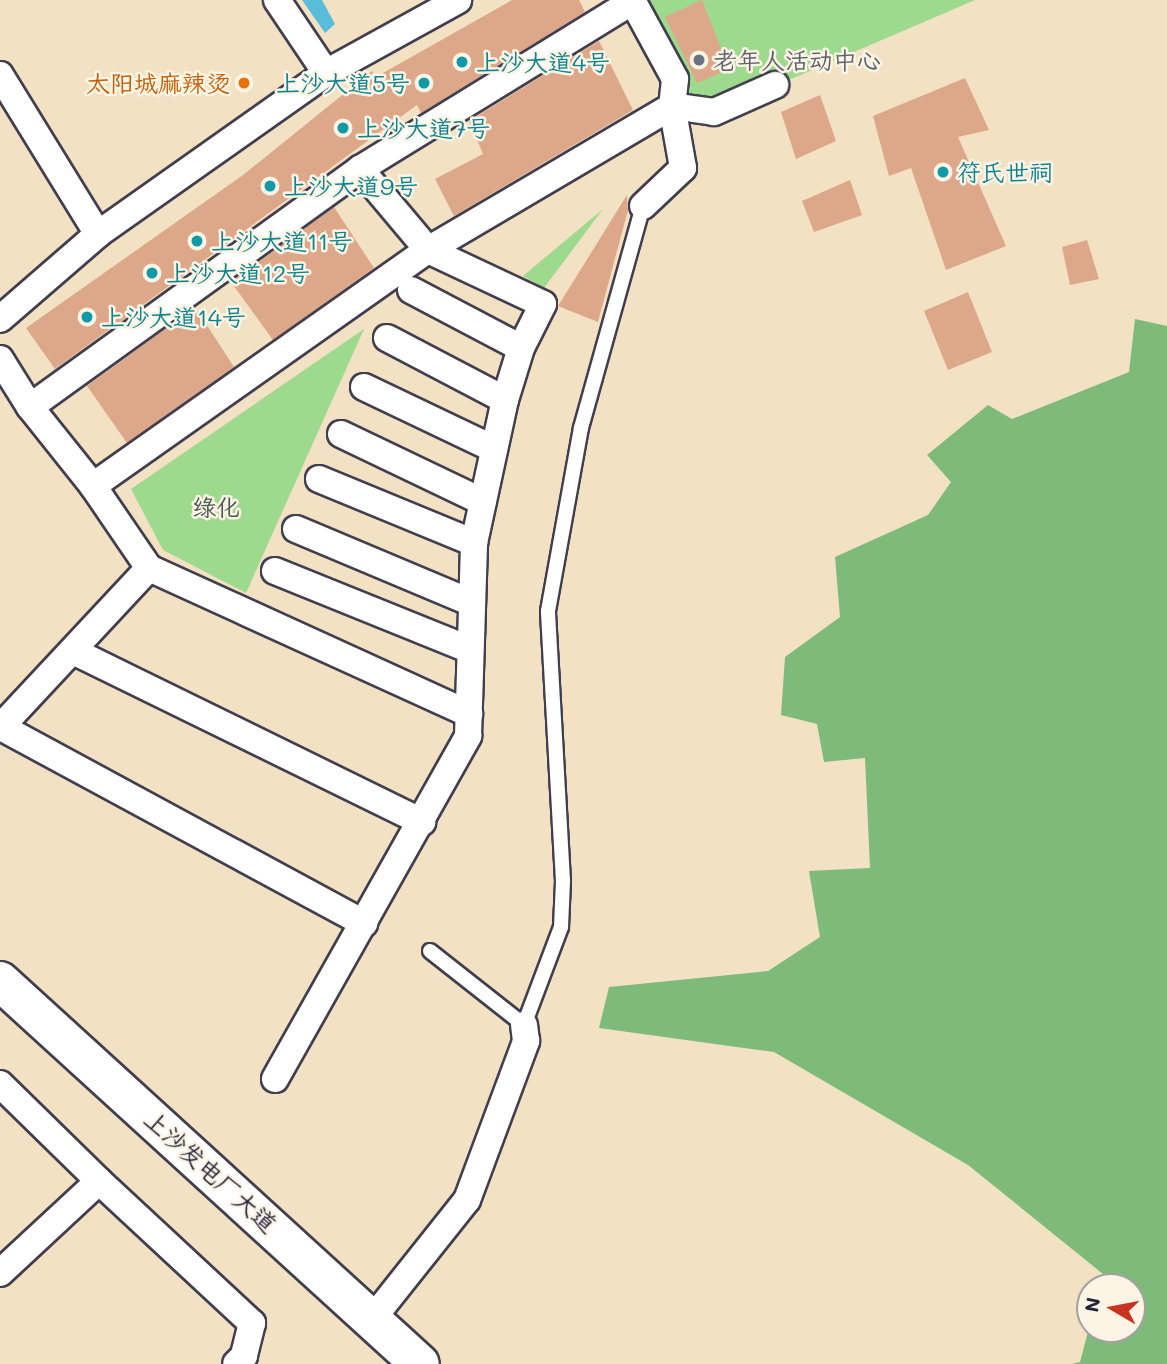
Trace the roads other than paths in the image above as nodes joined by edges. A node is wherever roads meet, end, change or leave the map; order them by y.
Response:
1 (277, 0) edge
2 (458, 0) edge
3 (633, 0) edge
4 (326, 73) junction
5 (0, 75) edge
6 (775, 85) dead end
7 (672, 106) junction
8 (360, 169) junction
9 (643, 206) joint
10 (98, 234) junction
11 (428, 250) junction
12 (411, 290) dead end
13 (0, 319) edge
14 (387, 338) dead end
15 (521, 348) junction
16 (0, 359) edge
17 (364, 387) dead end
18 (505, 400) junction
19 (30, 407) junction
20 (341, 434) dead end
21 (494, 449) junction
22 (319, 479) dead end
23 (93, 486) junction
24 (483, 502) junction
25 (296, 529) dead end
26 (474, 543) junction
27 (149, 568) junction
28 (275, 571) dead end
29 (470, 602) junction
30 (468, 649) junction
31 (73, 651) junction
32 (469, 714) junction
33 (1, 727) edge
34 (422, 822) junction
35 (364, 923) junction
36 (430, 951) dead end
37 (0, 981) edge
38 (524, 1025) junction
39 (275, 1079) dead end
40 (0, 1084) edge
41 (99, 1181) junction
42 (0, 1273) edge
43 (373, 1318) junction
44 (236, 1364) edge
45 (420, 1364) edge

1 - 4 street
2 - 4 street
3 - 7 street
3 - 8 street
4 - 10 street
5 - 10 street
6 - 7 street
7 - 9 street
7 - 11 street
8 - 11 street
8 - 19 street
9 - 38 lane
10 - 13 street
11 - 15 street
11 - 23 street
12 - 15 street
14 - 18 street
15 - 18 street
16 - 19 street
17 - 21 street
18 - 21 street
19 - 23 street
20 - 24 street
21 - 24 street
22 - 26 street
23 - 27 street
24 - 26 street
25 - 29 street
26 - 29 street
27 - 31 street
27 - 32 street
28 - 30 street
29 - 30 street
30 - 32 street
31 - 33 street
31 - 34 street
32 - 34 street
33 - 35 street
34 - 35 street
35 - 39 street
36 - 38 lane
37 - 43 main road, 上沙发电厂大道
38 - 43 street
40 - 41 street
41 - 42 street
41 - 44 street
43 - 45 main road, 上沙发电厂大道

